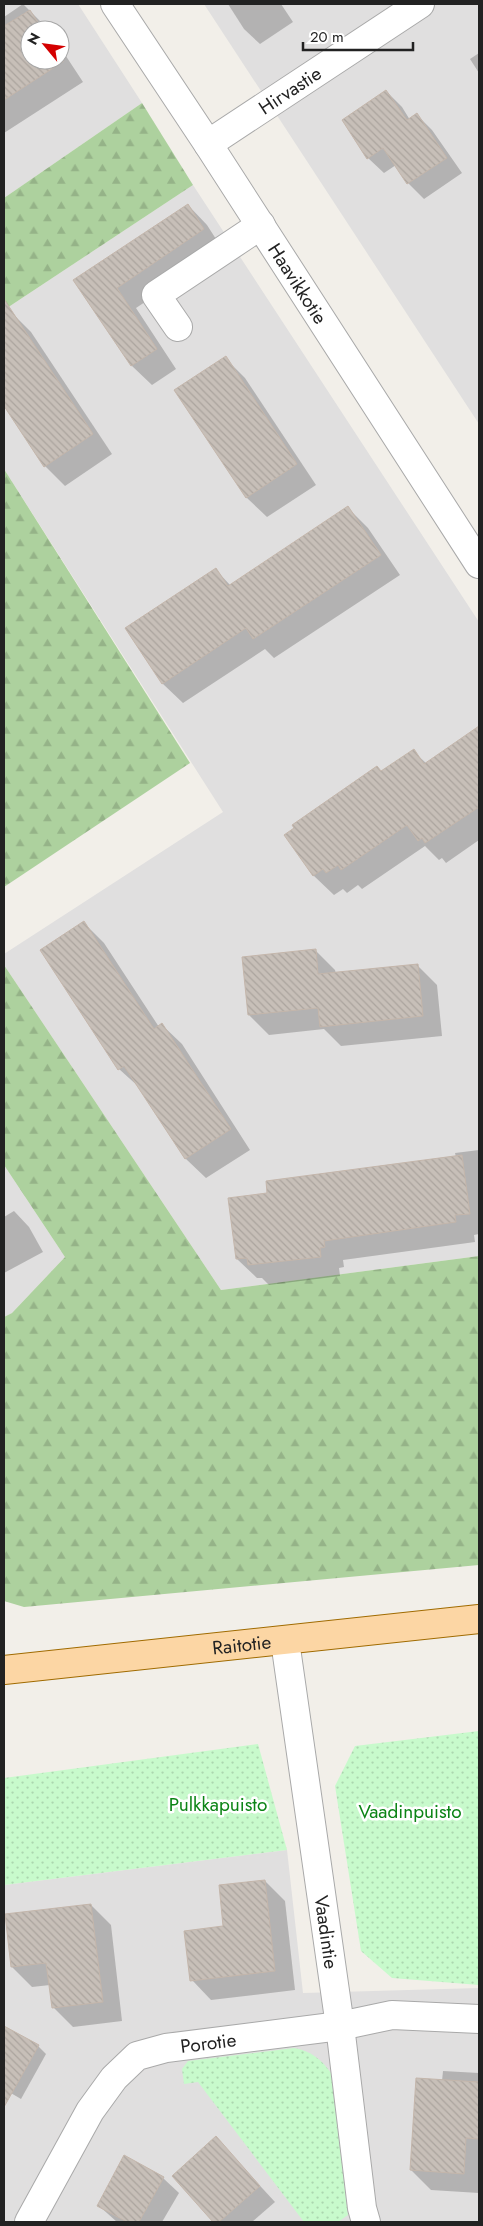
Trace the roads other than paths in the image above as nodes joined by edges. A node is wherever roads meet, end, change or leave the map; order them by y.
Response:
1 (115, 4) edge
2 (420, 4) edge
3 (208, 144) junction
4 (261, 225) junction
5 (178, 327) dead end
6 (479, 564) edge
7 (479, 1619) edge
8 (285, 1641) junction
9 (4, 1670) edge
10 (479, 2019) edge
11 (340, 2026) junction
12 (29, 2222) edge
13 (366, 2222) edge

1 - 3 street, Haavikkotie
2 - 3 street, Hirvastie
3 - 4 street, Haavikkotie
4 - 5 street
4 - 6 street, Haavikkotie
7 - 8 main road, Raitotie
8 - 9 main road, Raitotie
8 - 11 street, Vaadintie
10 - 11 street, Porotie
11 - 12 street, Porotie
11 - 13 street, Vaadintie

